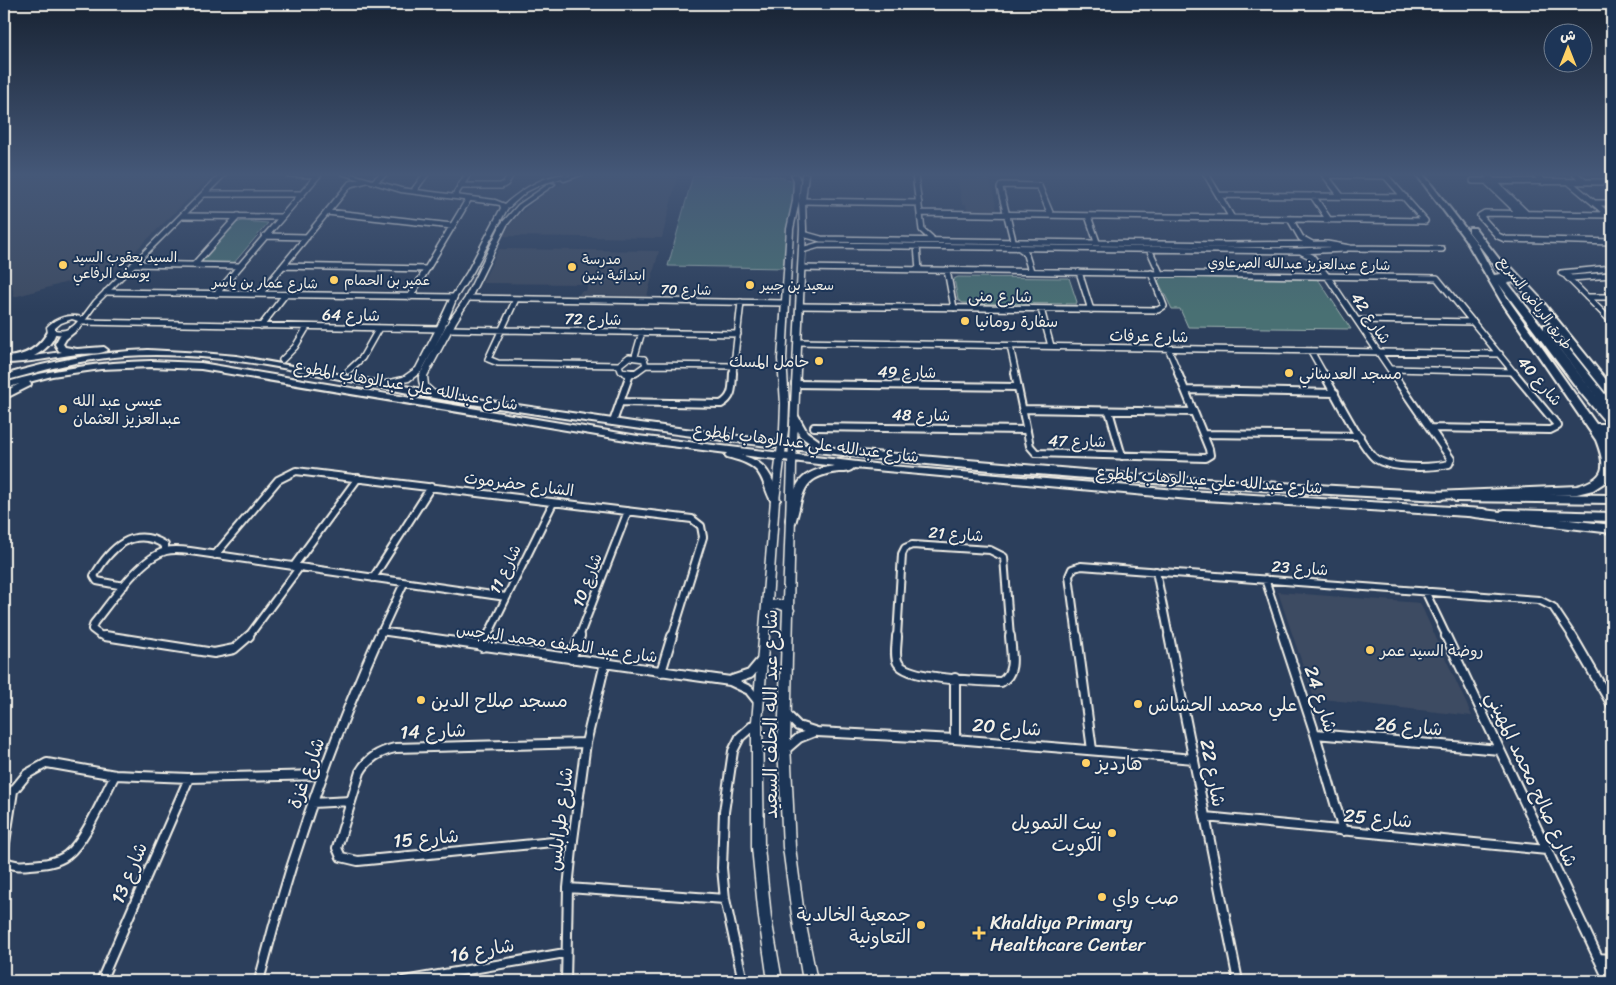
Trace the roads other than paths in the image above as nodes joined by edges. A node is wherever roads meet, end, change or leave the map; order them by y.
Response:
1 (179, 220) edge
2 (234, 220) edge
3 (280, 220) edge
4 (321, 220) edge
5 (399, 220) edge
6 (456, 220) edge
7 (497, 220) edge
8 (506, 220) edge
9 (792, 220) edge
10 (803, 220) edge
11 (921, 220) edge
12 (1008, 220) edge
13 (1089, 220) edge
14 (1291, 220) edge
15 (1329, 220) edge
16 (1425, 220) edge
17 (1454, 220) edge
18 (1464, 220) edge
19 (1483, 220) edge
20 (452, 226) junction
21 (790, 229) junction
22 (922, 230) junction
23 (803, 231) junction
24 (266, 236) junction
25 (307, 237) junction
26 (1301, 238) junction
27 (883, 239) junction
28 (913, 239) junction
29 (934, 239) junction
30 (1469, 239) junction
31 (964, 240) junction
32 (975, 240) junction
33 (1013, 240) junction
34 (1052, 241) junction
35 (1065, 241) junction
36 (1097, 242) junction
37 (1120, 242) junction
38 (1612, 242) edge
39 (1171, 244) junction
40 (1284, 244) junction
41 (1297, 244) junction
42 (1313, 244) junction
43 (1327, 244) junction
44 (884, 245) junction
45 (917, 246) junction
46 (1484, 246) junction
47 (965, 247) junction
48 (977, 247) junction
49 (1055, 248) junction
50 (1068, 248) junction
51 (1229, 248) junction
52 (1350, 248) junction
53 (1123, 249) junction
54 (1149, 249) junction
55 (1442, 249) dead end
56 (802, 250) junction
57 (1027, 250) junction
58 (1174, 250) junction
59 (1288, 251) junction
60 (1298, 251) junction
61 (1318, 251) junction
62 (1332, 251) junction
63 (1316, 261) junction
64 (134, 264) junction
65 (194, 265) junction
66 (240, 266) junction
67 (283, 266) junction
68 (802, 268) junction
69 (1612, 268) edge
70 (427, 269) junction
71 (919, 270) junction
72 (947, 270) junction
73 (1031, 271) junction
74 (1079, 272) junction
75 (1151, 273) junction
76 (1160, 273) junction
77 (1612, 275) edge
78 (1327, 276) junction
79 (1567, 277) junction
80 (1437, 278) joint
81 (461, 284) junction
82 (786, 284) junction
83 (800, 284) junction
84 (474, 285) junction
85 (106, 292) junction
86 (785, 293) junction
87 (800, 293) junction
88 (216, 294) junction
89 (260, 294) junction
90 (285, 295) junction
91 (410, 297) junction
92 (454, 297) junction
93 (1587, 297) junction
94 (1612, 297) edge
95 (468, 298) junction
96 (516, 298) junction
97 (96, 302) junction
98 (741, 302) junction
99 (784, 304) junction
100 (799, 306) junction
101 (954, 308) junction
102 (1041, 309) junction
103 (1091, 310) junction
104 (446, 312) junction
105 (460, 312) junction
106 (61, 320) junction
107 (1357, 320) junction
108 (82, 321) junction
109 (1474, 322) junction
110 (1612, 322) edge
111 (100, 324) junction
112 (261, 326) junction
113 (307, 327) junction
114 (379, 328) junction
115 (75, 329) junction
116 (444, 329) junction
117 (501, 330) junction
118 (52, 332) junction
119 (642, 332) junction
120 (738, 334) junction
121 (797, 342) junction
122 (1010, 346) junction
123 (1051, 346) junction
124 (1168, 348) junction
125 (88, 350) junction
126 (1311, 351) junction
127 (1378, 352) junction
128 (165, 353) junction
129 (1500, 354) junction
130 (635, 356) junction
131 (782, 359) junction
132 (797, 359) junction
133 (6, 360) edge
134 (282, 360) dead end
135 (619, 365) junction
136 (646, 365) junction
137 (734, 366) junction
138 (75, 370) junction
139 (1390, 370) junction
140 (348, 371) dead end
141 (1514, 372) junction
142 (250, 373) junction
143 (630, 374) junction
144 (413, 375) junction
145 (328, 376) junction
146 (423, 376) junction
147 (4, 378) edge
148 (795, 384) junction
149 (379, 385) junction
150 (4, 386) edge
151 (1018, 387) junction
152 (1566, 387) junction
153 (1186, 390) junction
154 (1335, 393) junction
155 (1612, 393) edge
156 (434, 394) junction
157 (4, 396) edge
158 (620, 402) junction
159 (722, 404) joint
160 (1023, 409) junction
161 (1109, 410) junction
162 (1194, 412) junction
163 (1611, 417) edge
164 (795, 418) junction
165 (613, 422) junction
166 (814, 427) dead end
167 (1430, 428) junction
168 (1027, 430) junction
169 (1203, 434) junction
170 (1360, 436) junction
171 (1612, 442) edge
172 (705, 446) junction
173 (787, 451) junction
174 (835, 452) junction
175 (1122, 456) junction
176 (891, 469) junction
177 (358, 478) junction
178 (431, 487) junction
179 (1434, 496) junction
180 (1612, 499) edge
181 (775, 500) junction
182 (553, 503) junction
183 (628, 512) junction
184 (1475, 513) junction
185 (1612, 517) edge
186 (791, 520) junction
187 (1612, 529) edge
188 (165, 551) junction
189 (215, 555) junction
190 (296, 568) junction
191 (1156, 571) junction
192 (373, 578) junction
193 (1265, 579) junction
194 (404, 582) junction
195 (124, 586) junction
196 (1425, 591) junction
197 (506, 597) junction
198 (766, 610) junction
199 (788, 610) junction
200 (380, 631) junction
201 (482, 646) junction
202 (571, 658) junction
203 (760, 662) junction
204 (605, 663) junction
205 (661, 672) junction
206 (955, 678) junction
207 (730, 681) junction
208 (757, 700) junction
209 (1612, 705) edge
210 (785, 713) junction
211 (757, 722) junction
212 (817, 732) junction
213 (1315, 734) junction
214 (955, 739) junction
215 (586, 743) junction
216 (1092, 750) junction
217 (1500, 750) junction
218 (784, 751) junction
219 (1194, 759) junction
220 (115, 775) junction
221 (322, 775) junction
222 (189, 778) junction
223 (351, 801) junction
224 (312, 803) junction
225 (1206, 817) junction
226 (1343, 831) junction
227 (573, 840) junction
228 (4, 848) edge
229 (1547, 850) junction
230 (4, 861) edge
231 (568, 888) junction
232 (725, 899) junction
233 (565, 953) junction
234 (1598, 958) junction
235 (1612, 959) edge
236 (101, 981) edge
237 (259, 981) edge
238 (404, 981) edge
239 (566, 981) edge
240 (743, 981) edge
241 (775, 981) edge
242 (810, 981) edge
243 (1238, 981) edge
244 (1609, 981) edge

1 - 64 main road
2 - 65 street
3 - 24 street
4 - 25 street
5 - 20 street
6 - 20 street
7 - 81 main road
8 - 84 main road
9 - 21 main road
10 - 23 main road
11 - 22 street
12 - 33 street
13 - 36 street
14 - 26 street
15 - 16 street
17 - 30 highway, طريق الرياض السريع
18 - 46 highway, طريق الرياض السريع
19 - 38 street
20 - 70 street
21 - 23 street
21 - 82 main road
22 - 28 street
22 - 29 street
23 - 27 street
23 - 56 main road
24 - 25 street
24 - 66 street
25 - 67 street
26 - 41 street
26 - 42 street
27 - 28 street
27 - 44 street
28 - 29 street
29 - 31 street
30 - 152 highway
30 - 163 highway, طريق الرياض السريع
31 - 32 street
31 - 47 street
32 - 33 street
32 - 48 street
33 - 34 street
34 - 35 street
34 - 49 street
35 - 36 street
35 - 50 street
36 - 37 street
37 - 39 street
37 - 53 street
39 - 51 street
39 - 58 street
40 - 41 street
40 - 51 street
40 - 59 street
41 - 42 street
42 - 43 street
43 - 52 street
43 - 62 street
44 - 45 street
44 - 56 street
45 - 47 street
45 - 71 street
46 - 155 highway
46 - 163 highway, طريق الرياض السريع
47 - 48 street
48 - 57 street
49 - 50 street
49 - 57 street
50 - 53 street
51 - 58 street
51 - 59 street
52 - 55 street
52 - 62 street
53 - 54 street
54 - 58 street
54 - 76 street
56 - 68 main road
57 - 73 street
59 - 60 street
60 - 61 street
60 - 63 street, شارع 42
61 - 62 street
61 - 63 street
63 - 78 street, شارع 42
64 - 65 street
64 - 85 main road
65 - 66 street
66 - 88 street
67 - 70 street
67 - 89 street
68 - 71 street, شارع عبدالعزيز عبدالله الصرعاوي
68 - 83 main road
69 - 79 street
70 - 91 street
71 - 72 street, شارع عبدالعزيز عبدالله الصرعاوي
72 - 73 street, شارع عبدالعزيز عبدالله الصرعاوي
72 - 101 street
73 - 74 street, شارع عبدالعزيز عبدالله الصرعاوي
74 - 75 street, شارع عبدالعزيز عبدالله الصرعاوي
74 - 103 street
75 - 76 street, شارع عبدالعزيز عبدالله الصرعاوي
75 - 103 street, شارع منى
76 - 78 street, شارع عبدالعزيز عبدالله الصرعاوي
77 - 79 street
78 - 80 street, شارع عبدالعزيز عبدالله الصرعاوي
78 - 107 street, شارع 42
79 - 93 street
80 - 109 street, شارع 40
81 - 84 main road
81 - 92 main road
82 - 83 main road
82 - 86 main road
83 - 87 main road
84 - 95 main road
85 - 88 street, شارع عمار بن ياسر
85 - 97 main road
86 - 87 main road
86 - 99 main road
87 - 100 main road
88 - 89 street, شارع عمار بن ياسر
89 - 90 street, شارع عمار بن ياسر
90 - 91 street, شارع عمار بن ياسر
90 - 112 street
91 - 92 street, شارع عمار بن ياسر
92 - 104 main road
93 - 94 street
93 - 110 street
95 - 96 street, شارع 70
95 - 105 main road
96 - 98 street, شارع 70
96 - 117 street
97 - 106 main road
97 - 108 main road
98 - 99 street, شارع 70
98 - 120 street
99 - 131 main road
100 - 101 street, شارع منى
100 - 121 main road
101 - 102 street, شارع منى
102 - 103 street, شارع منى
102 - 123 street
104 - 105 main road
104 - 116 main road
105 - 116 main road
106 - 108 main road
106 - 118 main road
107 - 109 street
107 - 127 street, شارع 42
108 - 111 street, شارع 64
108 - 115 main road
109 - 129 street, شارع 40
111 - 112 street, شارع 64
111 - 115 street, شارع 64
112 - 113 street, شارع 64
113 - 114 street, شارع 64
113 - 134 street
114 - 116 street, شارع 64
114 - 140 street
115 - 118 main road
115 - 125 main road
116 - 117 street, شارع 72
116 - 144 main road
116 - 146 main road
117 - 119 street, شارع 72
117 - 135 street
118 - 133 main road
119 - 120 street, شارع 72
119 - 130 street
120 - 137 street
121 - 122 street, شارع عرفات
121 - 132 main road
122 - 123 street, شارع عرفات
122 - 151 street, شارع 47
123 - 124 street, شارع عرفات
124 - 126 street, شارع عرفات
124 - 153 street
125 - 128 main road
125 - 133 main road
126 - 127 street, شارع عرفات
126 - 154 street
127 - 129 street, شارع عرفات
127 - 139 street, شارع 42
128 - 145 main road, شارع عبدالله علي عبدالوهاب المطوع
128 - 147 main road, شارع عبدالله علي عبدالوهاب المطوع
129 - 141 street, شارع 40
130 - 135 street
130 - 136 street
131 - 132 main road
131 - 173 main road
132 - 148 main road
135 - 143 street
136 - 137 street
136 - 143 street
137 - 159 street
138 - 142 main road, شارع عبدالله علي عبدالوهاب المطوع
138 - 150 main road, شارع عبدالله علي عبدالوهاب المطوع
138 - 157 main road
139 - 141 street
139 - 167 street, شارع 42
141 - 167 street, شارع 40
142 - 145 main road
142 - 172 main road, شارع عبدالله علي عبدالوهاب المطوع
143 - 158 street
144 - 146 main road
144 - 149 main road
145 - 149 main road, شارع عبدالله علي عبدالوهاب المطوع
146 - 156 main road
148 - 151 street, شارع 49
148 - 164 main road
149 - 156 main road, شارع عبدالله علي عبدالوهاب المطوع
151 - 160 street, شارع 47
152 - 171 highway
152 - 179 highway
153 - 154 street
153 - 162 street
154 - 170 street
156 - 165 main road, شارع عبدالله علي عبدالوهاب المطوع
158 - 159 street
158 - 165 street
160 - 161 street
160 - 168 street, شارع 47
161 - 162 street
161 - 175 street
162 - 169 street
164 - 173 main road
164 - 174 main road
165 - 173 main road, شارع عبدالله علي عبدالوهاب المطوع
166 - 168 street, شارع 48
167 - 170 street, شارع 42
168 - 175 street, شارع 47
169 - 170 street
169 - 175 street, شارع 47
172 - 173 main road, شارع عبدالله علي عبدالوهاب المطوع
172 - 181 main road
173 - 174 main road, شارع عبدالله علي عبدالوهاب المطوع
173 - 176 main road, شارع عبدالله علي عبدالوهاب المطوع
173 - 181 main road, شارع عبد الله الخلف السعيد
173 - 186 main road, شارع عبد الله الخلف السعيد
174 - 179 main road, شارع عبدالله علي عبدالوهاب المطوع
176 - 184 main road, شارع عبدالله علي عبدالوهاب المطوع
176 - 186 main road
177 - 178 street, الشارع حضرموت
177 - 189 street, الشارع حضرموت
177 - 190 street
178 - 182 street, الشارع حضرموت
178 - 192 street
179 - 180 main road, شارع عبدالله علي عبدالوهاب المطوع
181 - 198 main road, شارع عبد الله الخلف السعيد
182 - 183 street, الشارع حضرموت
182 - 197 street, شارع 11
183 - 202 street, شارع 10
183 - 205 street, الشارع حضرموت
184 - 185 main road, شارع عبدالله علي عبدالوهاب المطوع
184 - 187 highway
186 - 199 main road, شارع عبد الله الخلف السعيد
188 - 189 street
188 - 195 street
188 - 195 street
189 - 190 street
190 - 192 street
190 - 195 street
191 - 193 street, شارع 23
191 - 216 street, شارع 23
191 - 219 street, شارع 22
192 - 194 street
193 - 196 street, شارع 23
193 - 213 street, شارع 24
194 - 197 street
194 - 200 street, شارع غزة
196 - 209 street, شارع 23
196 - 217 street, شارع صالح محمد المهيني
197 - 201 street, شارع 11
198 - 199 main road
198 - 203 main road, شارع عبد الله الخلف السعيد
199 - 210 main road, شارع عبد الله الخلف السعيد
200 - 201 street, شارع عبد اللطيف محمد البرجس
200 - 221 street, شارع غزة
201 - 202 street, شارع عبد اللطيف محمد البرجس
202 - 204 street, شارع عبد اللطيف محمد البرجس
203 - 207 street
203 - 208 main road, شارع عبد الله الخلف السعيد
204 - 205 street, شارع عبد اللطيف محمد البرجس
204 - 215 street, شارع طرابلس
205 - 207 street, شارع عبد اللطيف محمد البرجس
206 - 206 street, شارع 21
206 - 214 street
207 - 208 street, شارع عبد اللطيف محمد البرجس
208 - 211 main road, شارع عبد الله الخلف السعيد
210 - 212 street, شارع 20
210 - 218 main road, شارع عبد الله الخلف السعيد
211 - 232 street, شارع عبد الله الخلف السعيد
211 - 241 main road, شارع عبد الله الخلف السعيد
212 - 214 street, شارع 20
212 - 218 street, شارع 20
213 - 217 street, شارع 26
213 - 226 street, شارع 24
214 - 216 street, شارع 20
215 - 223 street, شارع 14
215 - 227 street, شارع طرابلس
216 - 219 street, شارع 20
217 - 229 street, شارع صالح محمد المهيني
218 - 242 main road, شارع عبد الله الخلف السعيد
219 - 225 street, شارع 22
220 - 222 street
220 - 228 street
220 - 230 street
221 - 222 street
221 - 224 street, شارع غزة
222 - 236 street, شارع 13
223 - 224 street
223 - 227 street, شارع 15
224 - 237 street, شارع غزة
225 - 226 street, شارع 25
225 - 243 street, شارع 22
226 - 229 street, شارع 25
227 - 231 street, شارع طرابلس
229 - 234 street, شارع صالح محمد المهيني
231 - 232 street
231 - 233 street, شارع طرابلس
232 - 240 street, شارع عبد الله الخلف السعيد
233 - 238 street, شارع 16
233 - 239 street, شارع طرابلس
234 - 235 street
234 - 244 street, شارع صالح محمد المهيني

